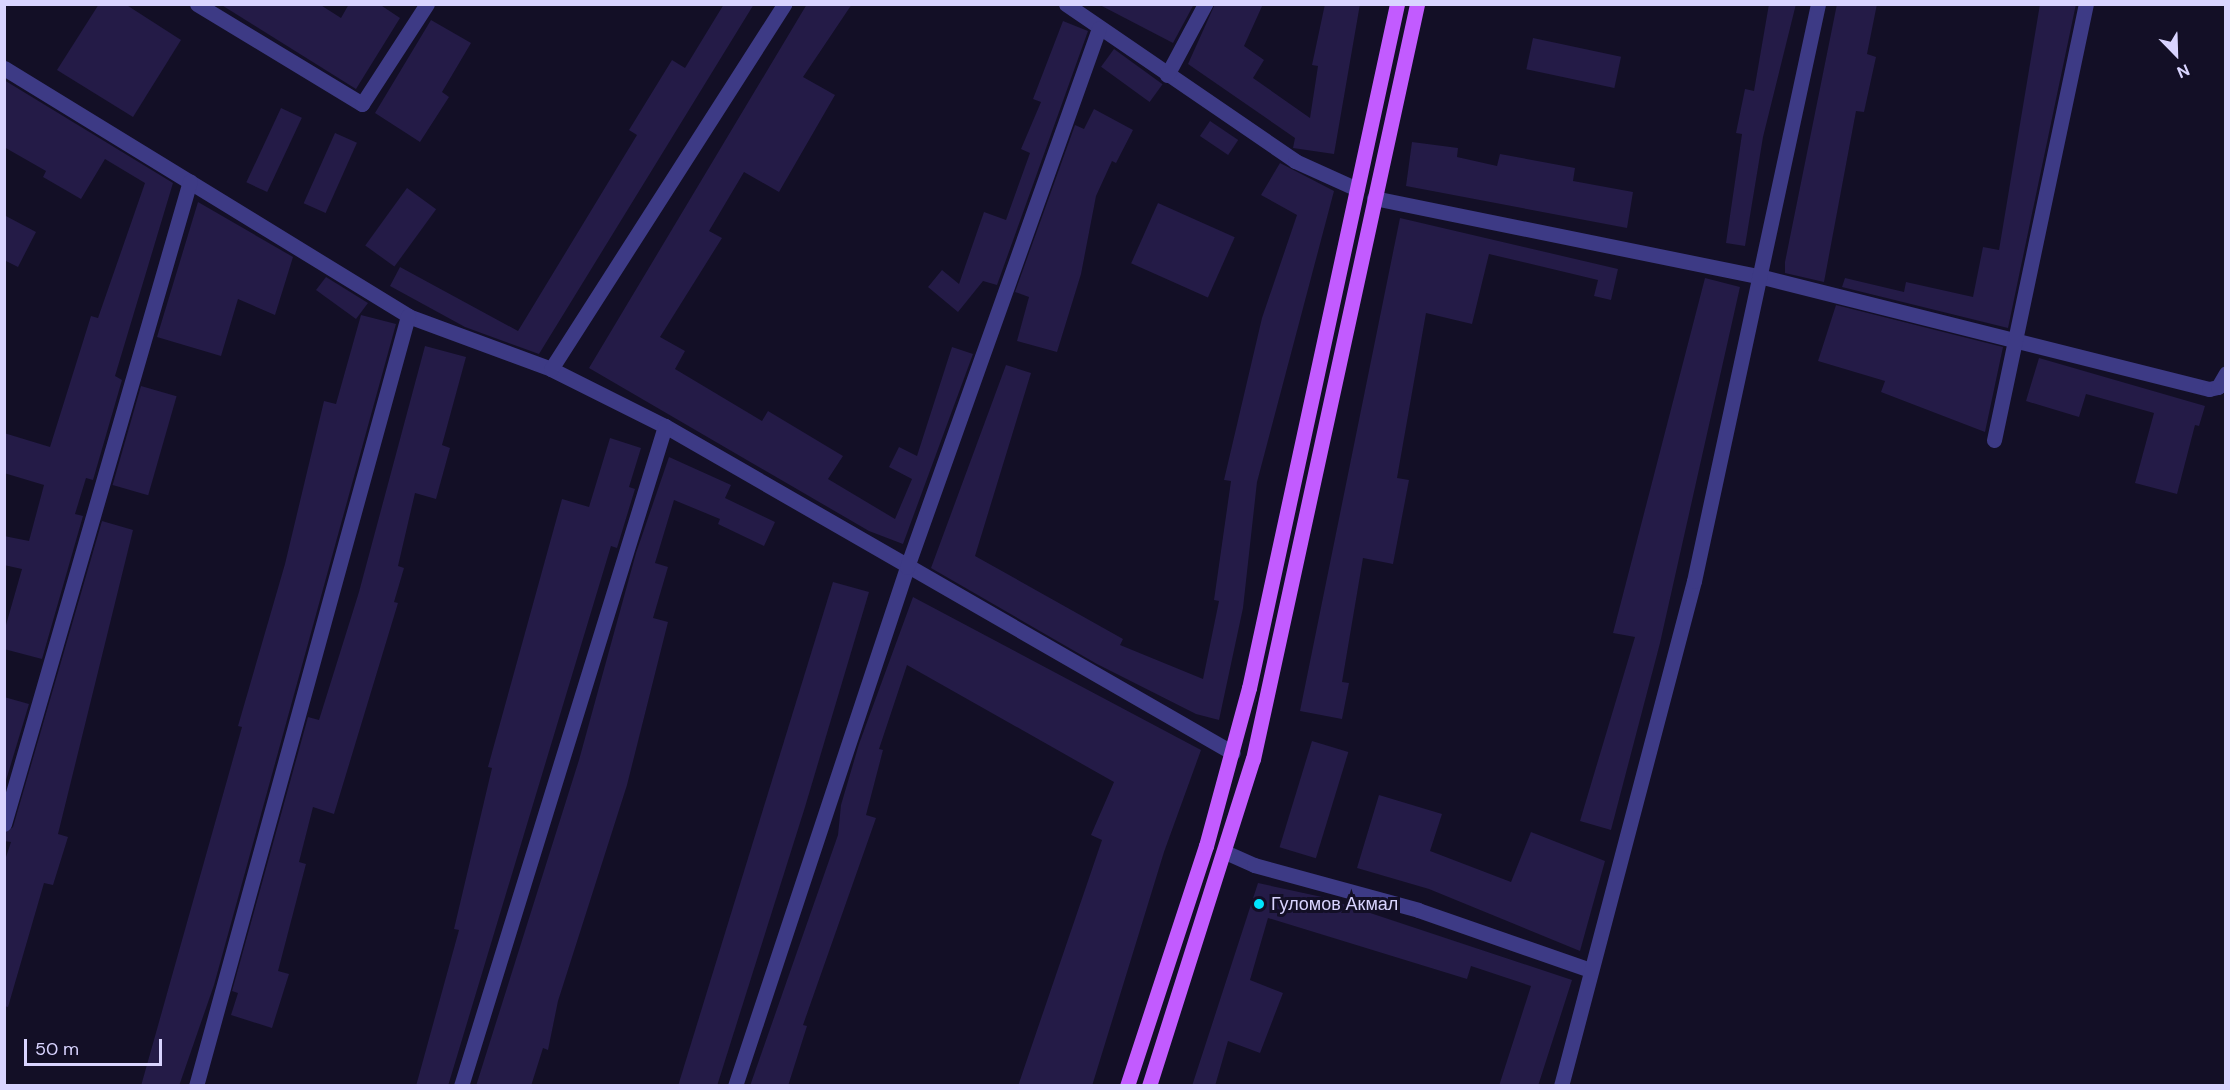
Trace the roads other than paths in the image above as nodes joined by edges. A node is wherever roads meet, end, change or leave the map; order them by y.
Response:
1 (197, 4) edge
2 (427, 4) edge
3 (784, 4) edge
4 (1066, 4) edge
5 (1205, 4) edge
6 (1397, 4) edge
7 (1417, 4) edge
8 (1818, 4) edge
9 (2086, 4) edge
10 (1099, 28) junction
11 (4, 68) edge
12 (1167, 75) junction
13 (189, 181) junction
14 (1358, 189) junction
15 (1374, 198) junction
16 (1760, 276) junction
17 (408, 316) junction
18 (2016, 342) junction
19 (550, 369) junction
20 (2226, 373) edge
21 (665, 426) junction
22 (1994, 440) dead end
23 (907, 567) junction
24 (1233, 753) junction
25 (4, 824) edge
26 (1225, 852) junction
27 (1590, 970) junction
28 (196, 1086) edge
29 (462, 1086) edge
30 (735, 1086) edge
31 (1127, 1086) edge
32 (1149, 1086) edge
33 (1561, 1086) edge

1 - 2 street
3 - 19 street
4 - 10 street
5 - 12 street
6 - 14 main road
7 - 15 main road
8 - 16 street
9 - 18 street
10 - 12 street
10 - 23 street
11 - 13 street
12 - 14 street
13 - 17 street
13 - 25 street
14 - 24 main road
15 - 16 street
15 - 26 main road
16 - 18 street
16 - 27 street
17 - 19 street
17 - 28 street
18 - 20 street
18 - 22 street
19 - 21 street
21 - 23 street
21 - 29 street
23 - 24 street
23 - 30 street
24 - 31 main road
26 - 27 street
26 - 32 main road
27 - 33 street

